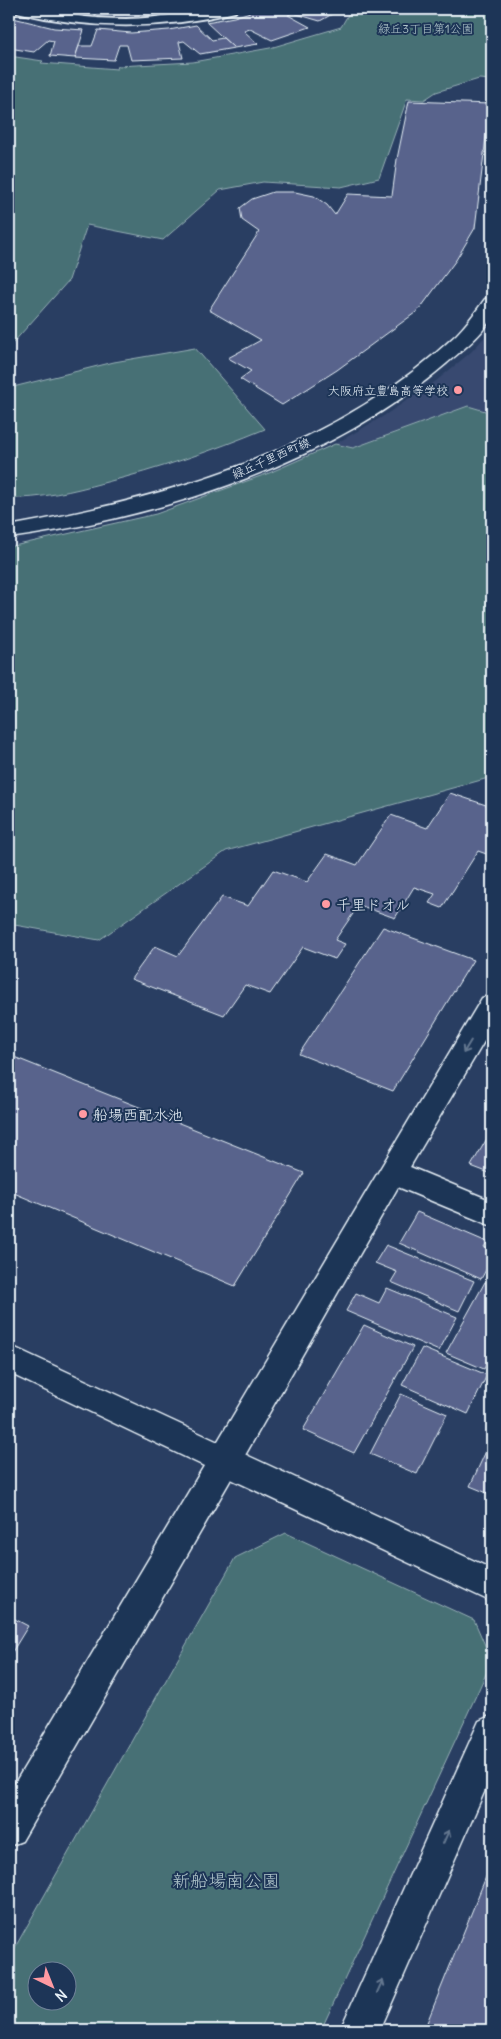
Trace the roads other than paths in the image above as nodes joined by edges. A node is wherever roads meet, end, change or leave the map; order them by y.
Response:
1 (22, 9) edge
2 (230, 9) edge
3 (492, 303) edge
4 (9, 532) edge
5 (492, 1005) edge
6 (392, 1172) junction
7 (492, 1214) edge
8 (9, 1358) edge
9 (224, 1461) junction
10 (492, 1586) edge
11 (492, 1733) edge
12 (9, 1828) edge
13 (360, 2030) edge

1 - 2 lane
3 - 4 street, 緑丘千里西町線
5 -> 6 street
6 - 7 street
6 - 9 street
8 - 9 street
9 - 10 street
9 - 12 street
13 -> 11 street

